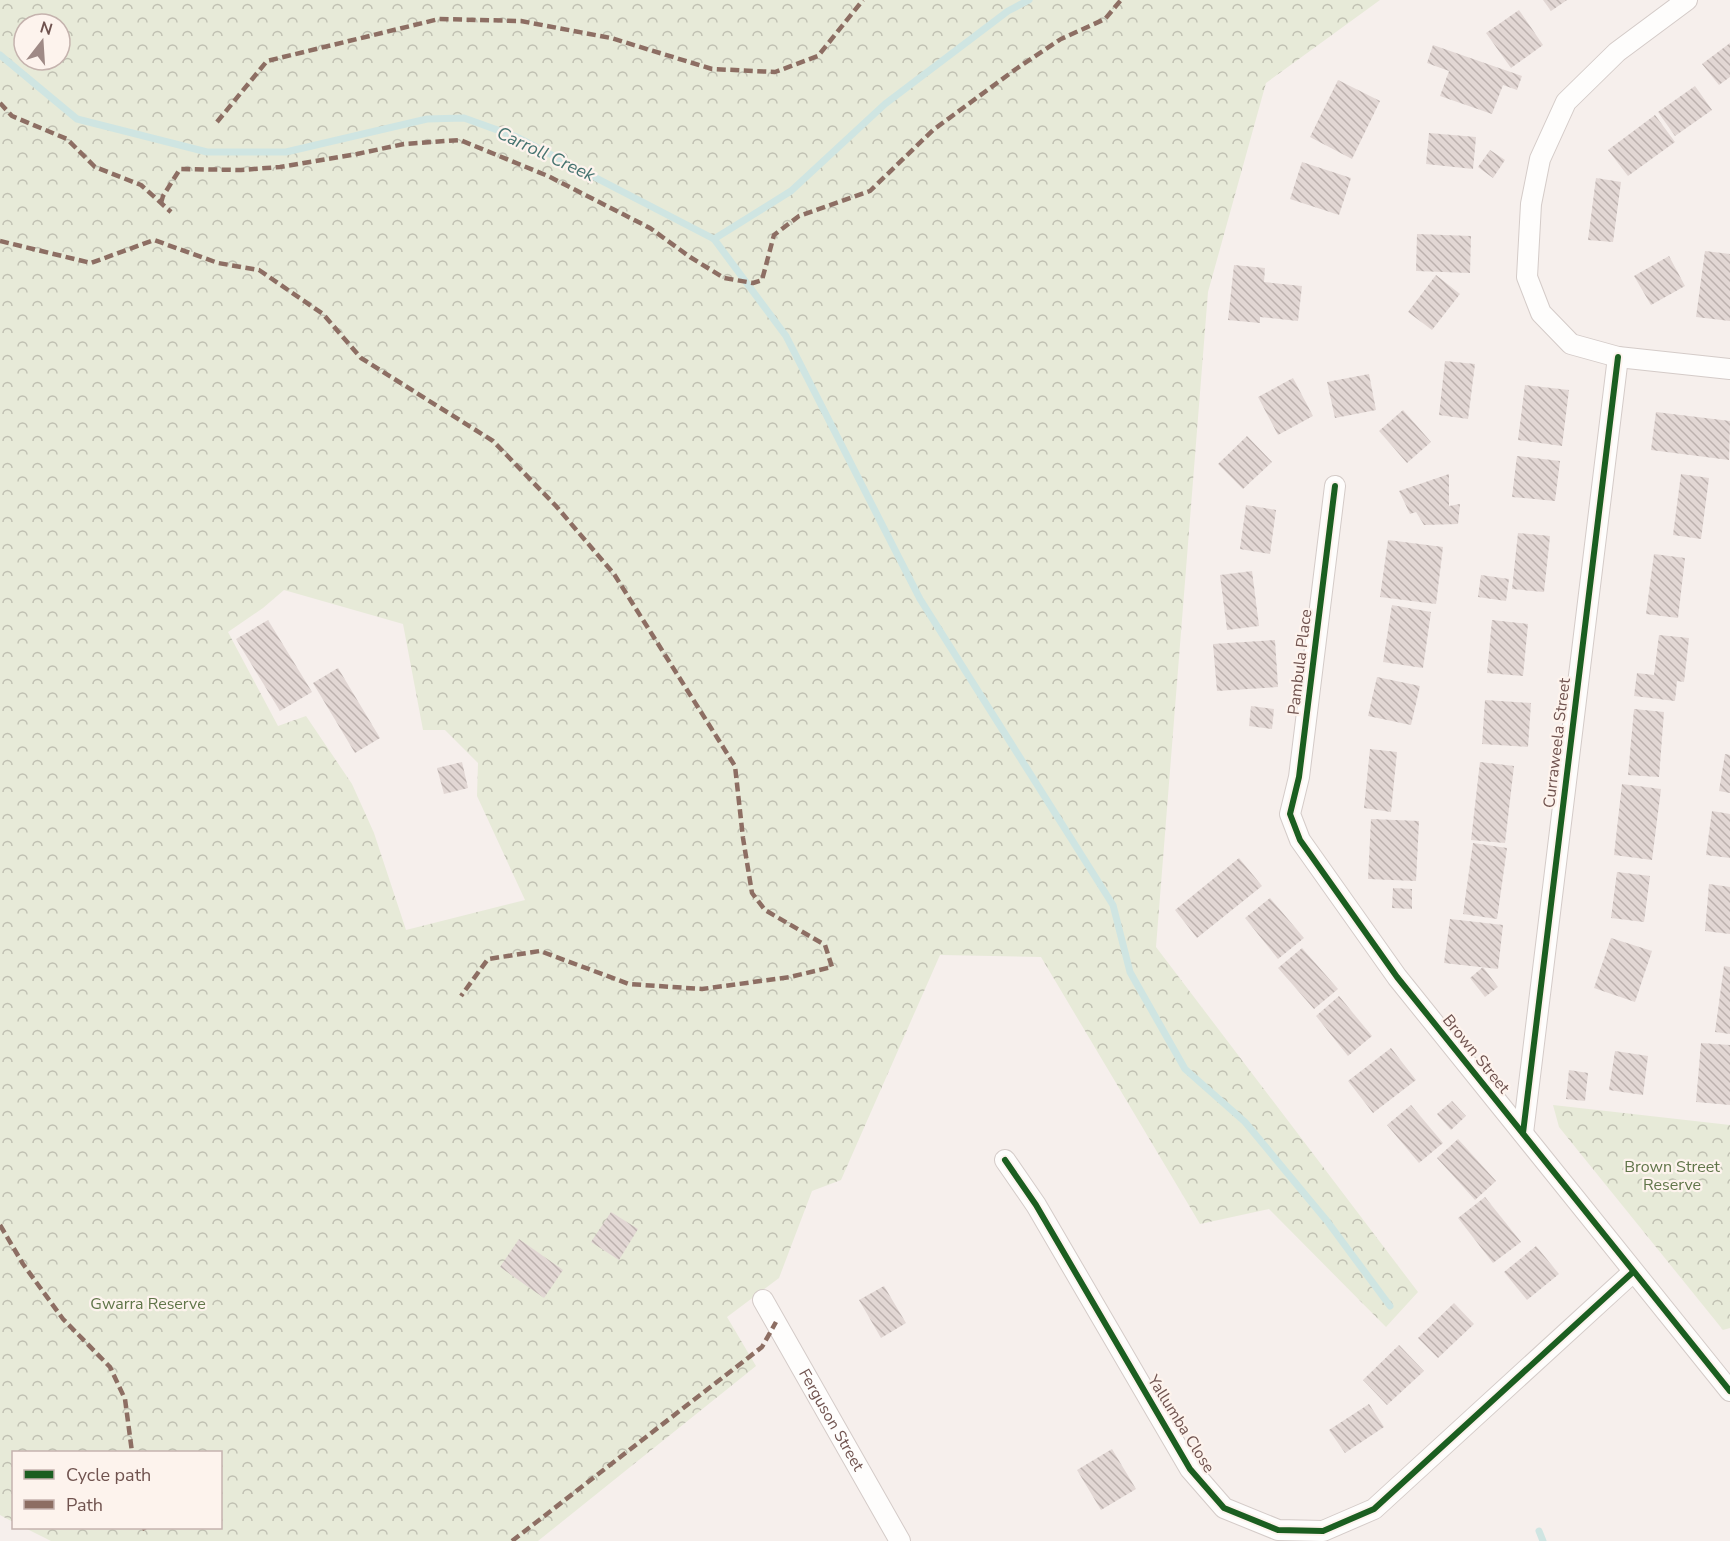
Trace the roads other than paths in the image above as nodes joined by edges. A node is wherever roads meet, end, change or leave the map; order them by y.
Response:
1 (1687, 0) edge
2 (1618, 357) junction
3 (1730, 369) edge
4 (1335, 486) dead end
5 (1300, 840) joint
6 (1523, 1133) junction
7 (1005, 1160) dead end
8 (1633, 1272) junction
9 (763, 1300) dead end
10 (1730, 1391) edge
11 (900, 1541) edge

1 - 2 street
2 - 3 street
2 - 6 street, Curraweela Street
4 - 5 street, Pambula Place
5 - 6 street, Brown Street
6 - 8 street, Brown Street
7 - 8 street, Yallumba Close
8 - 10 street, Brown Street
9 - 11 street, Ferguson Street

